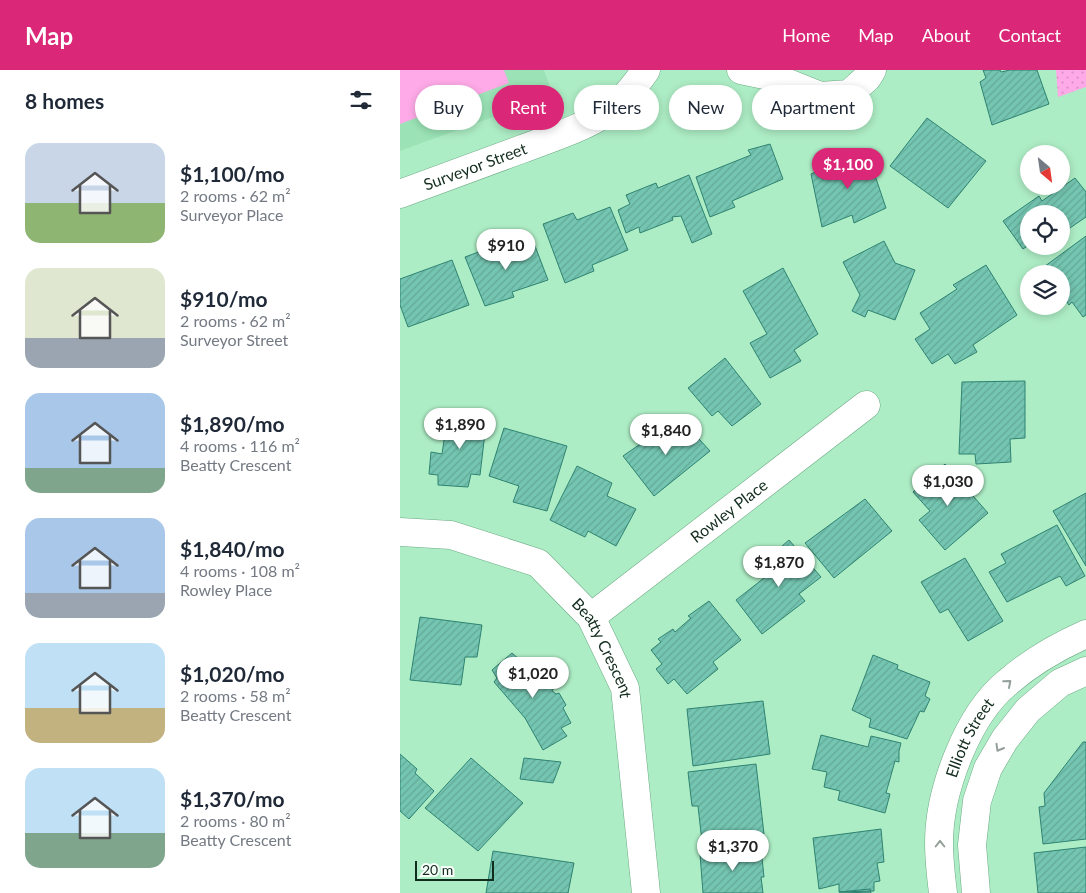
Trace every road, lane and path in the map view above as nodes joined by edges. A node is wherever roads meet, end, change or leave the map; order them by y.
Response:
1 (646, 70) edge
2 (741, 70) edge
3 (872, 70) edge
4 (400, 194) edge
5 (866, 405) dead end
6 (400, 532) edge
7 (591, 616) junction
8 (1086, 634) edge
9 (1086, 671) edge
10 (646, 893) edge
11 (943, 893) edge
12 (976, 893) edge

1 - 4 street, Surveyor Street
2 - 3 street
5 - 7 street, Rowley Place
6 - 7 street, Beatty Crescent
7 - 10 street, Beatty Crescent
11 -> 8 street, Elliott Street
9 -> 12 street, Elliott Street

